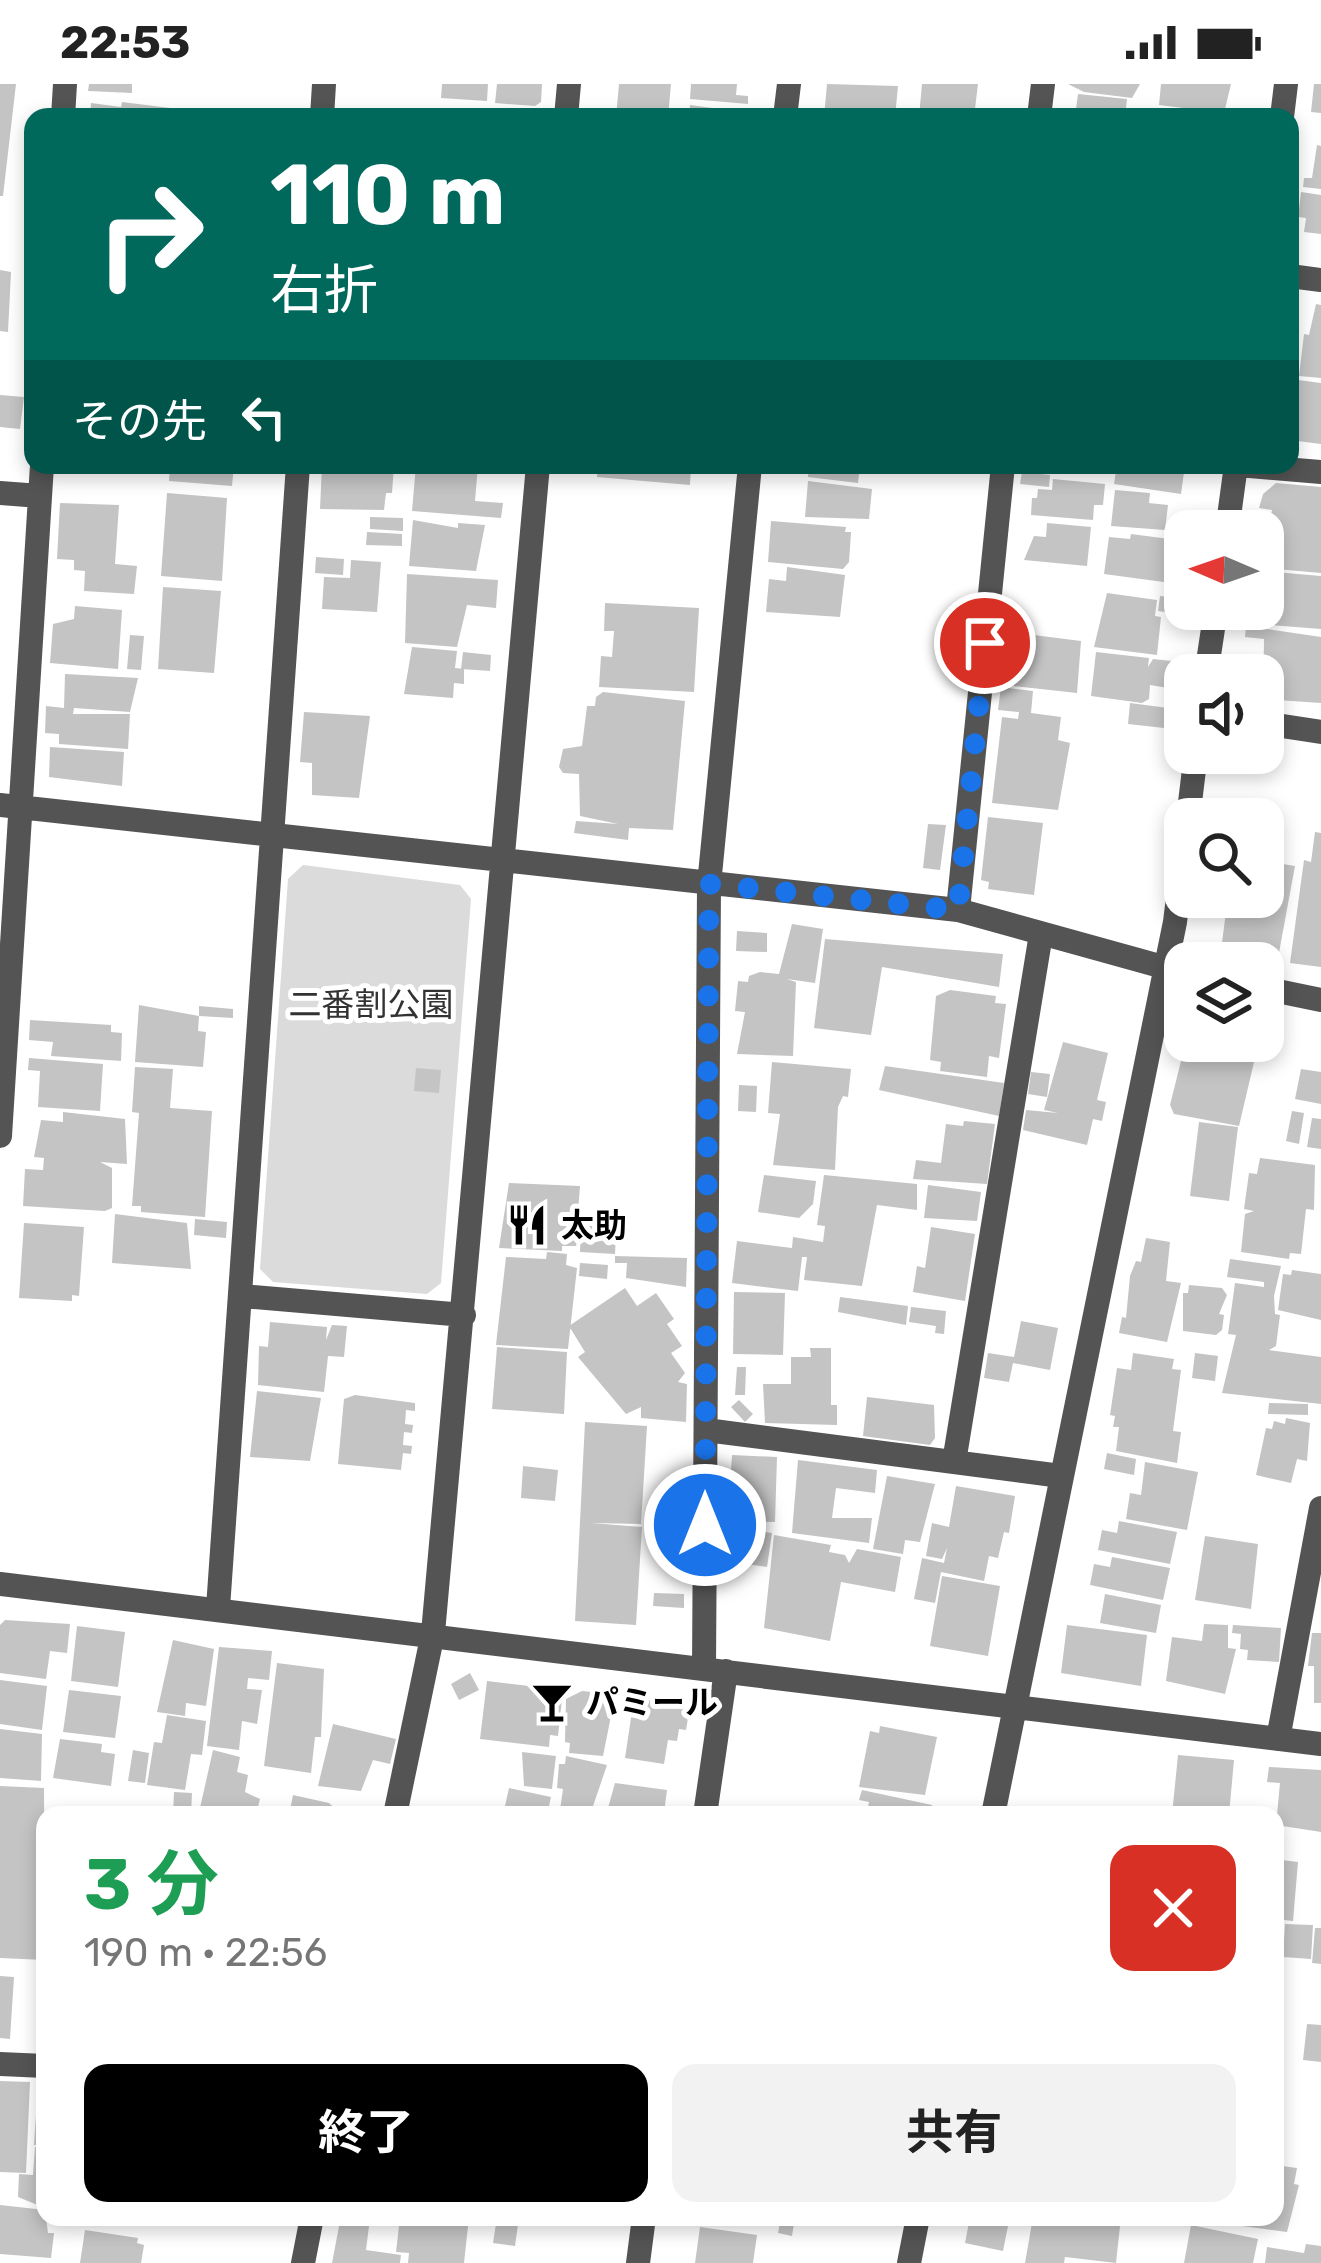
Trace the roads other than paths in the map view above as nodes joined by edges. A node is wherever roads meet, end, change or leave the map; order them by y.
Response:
1 (41, 474) edge
2 (297, 474) edge
3 (537, 474) edge
4 (749, 474) edge
5 (1003, 474) edge
6 (1236, 474) edge
7 (0, 493) edge
8 (40, 496) junction
9 (1230, 510) edge
10 (1284, 727) edge
11 (1321, 733) edge
12 (10, 808) edge
13 (273, 833) junction
14 (505, 859) junction
15 (709, 884) junction
16 (958, 910) junction
17 (1041, 934) junction
18 (1164, 968) edge
19 (1284, 992) edge
20 (1321, 1000) edge
21 (1164, 1020) edge
22 (0, 1136) edge
23 (242, 1296) junction
24 (464, 1315) junction
25 (706, 1430) junction
26 (954, 1462) junction
27 (1061, 1476) junction
28 (1321, 1508) edge
29 (0, 1584) edge
30 (218, 1608) junction
31 (433, 1633) junction
32 (715, 1670) junction
33 (1012, 1711) junction
34 (1278, 1739) junction
35 (1321, 1744) edge
36 (397, 1806) edge
37 (706, 1806) edge
38 (995, 1806) edge
39 (0, 2064) edge
40 (36, 2066) edge
41 (310, 2226) edge
42 (643, 2226) edge
43 (916, 2226) edge
44 (302, 2263) edge
45 (638, 2263) edge
46 (910, 2263) edge

1 - 8 street
2 - 13 street
3 - 14 street
4 - 15 street
5 - 16 street
6 - 9 street
7 - 8 street
8 - 12 street
10 - 11 street
12 - 13 street
12 - 22 street
13 - 14 street
13 - 23 street
14 - 15 street
14 - 24 street
15 - 16 street
15 - 25 street
16 - 17 street
17 - 18 street
17 - 26 street
19 - 20 street
21 - 27 street
23 - 24 street
23 - 30 street
24 - 31 street
25 - 26 street
25 - 32 street
26 - 27 street
27 - 33 street
28 - 34 street
29 - 30 street
30 - 31 street
31 - 32 street
31 - 36 street
32 - 33 street
32 - 37 street
33 - 34 street
33 - 38 street
34 - 35 street
39 - 40 street
41 - 44 street
42 - 45 street
43 - 46 street

